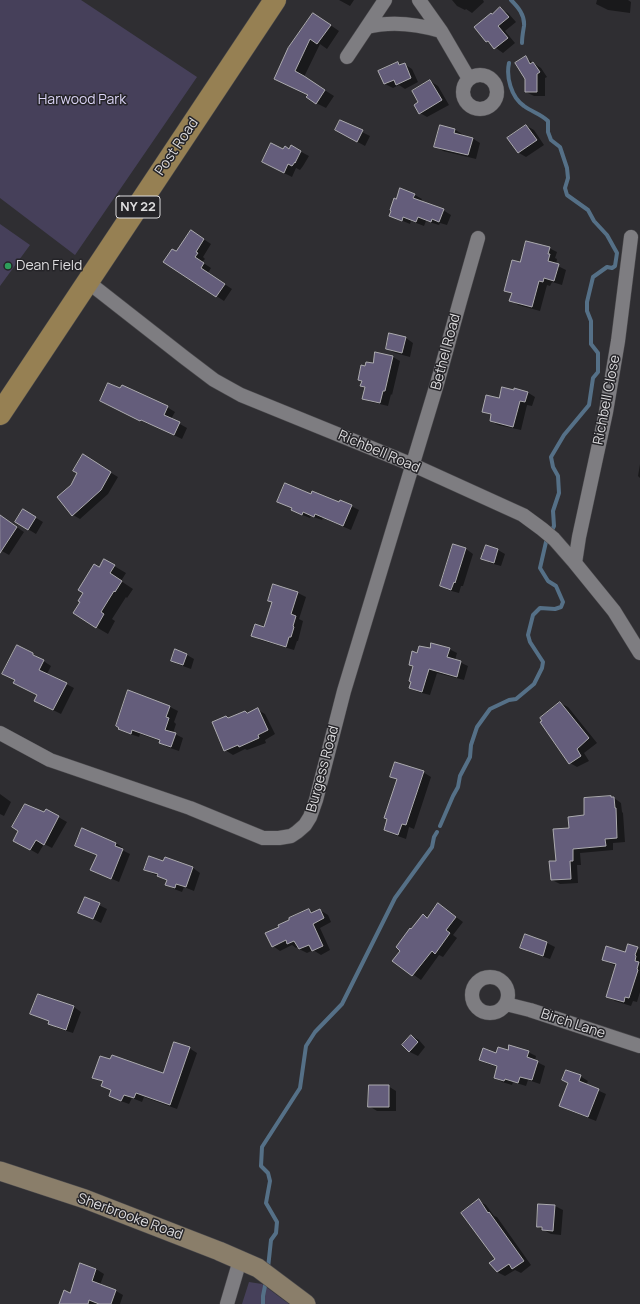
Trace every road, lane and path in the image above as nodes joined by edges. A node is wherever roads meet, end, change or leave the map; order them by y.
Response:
1 (275, 0) edge
2 (385, 0) edge
3 (419, 0) edge
4 (367, 27) junction
5 (440, 31) junction
6 (347, 57) dead end
7 (469, 79) dead end
8 (632, 237) dead end
9 (478, 238) dead end
10 (88, 282) junction
11 (0, 414) edge
12 (412, 465) junction
13 (575, 563) junction
14 (640, 653) edge
15 (0, 733) edge
16 (506, 1004) dead end
17 (640, 1046) edge
18 (0, 1172) edge
19 (240, 1260) junction
20 (228, 1304) edge
21 (306, 1304) edge

1 - 10 main road, Post Road / NY 22
2 - 4 street
3 - 5 street
4 - 5 street
4 - 6 street
5 - 7 street
8 - 13 street, Richbell Close
9 - 12 street, Bethel Road
10 - 11 main road, Post Road / NY 22
10 - 12 street, Richbell Road
12 - 13 street, Richbell Road
12 - 15 street, Burgess Road
13 - 14 street, Richbell Road
16 - 17 street, Birch Lane
18 - 19 street, Sherbrooke Road
19 - 20 street
19 - 21 street, Sherbrooke Road

